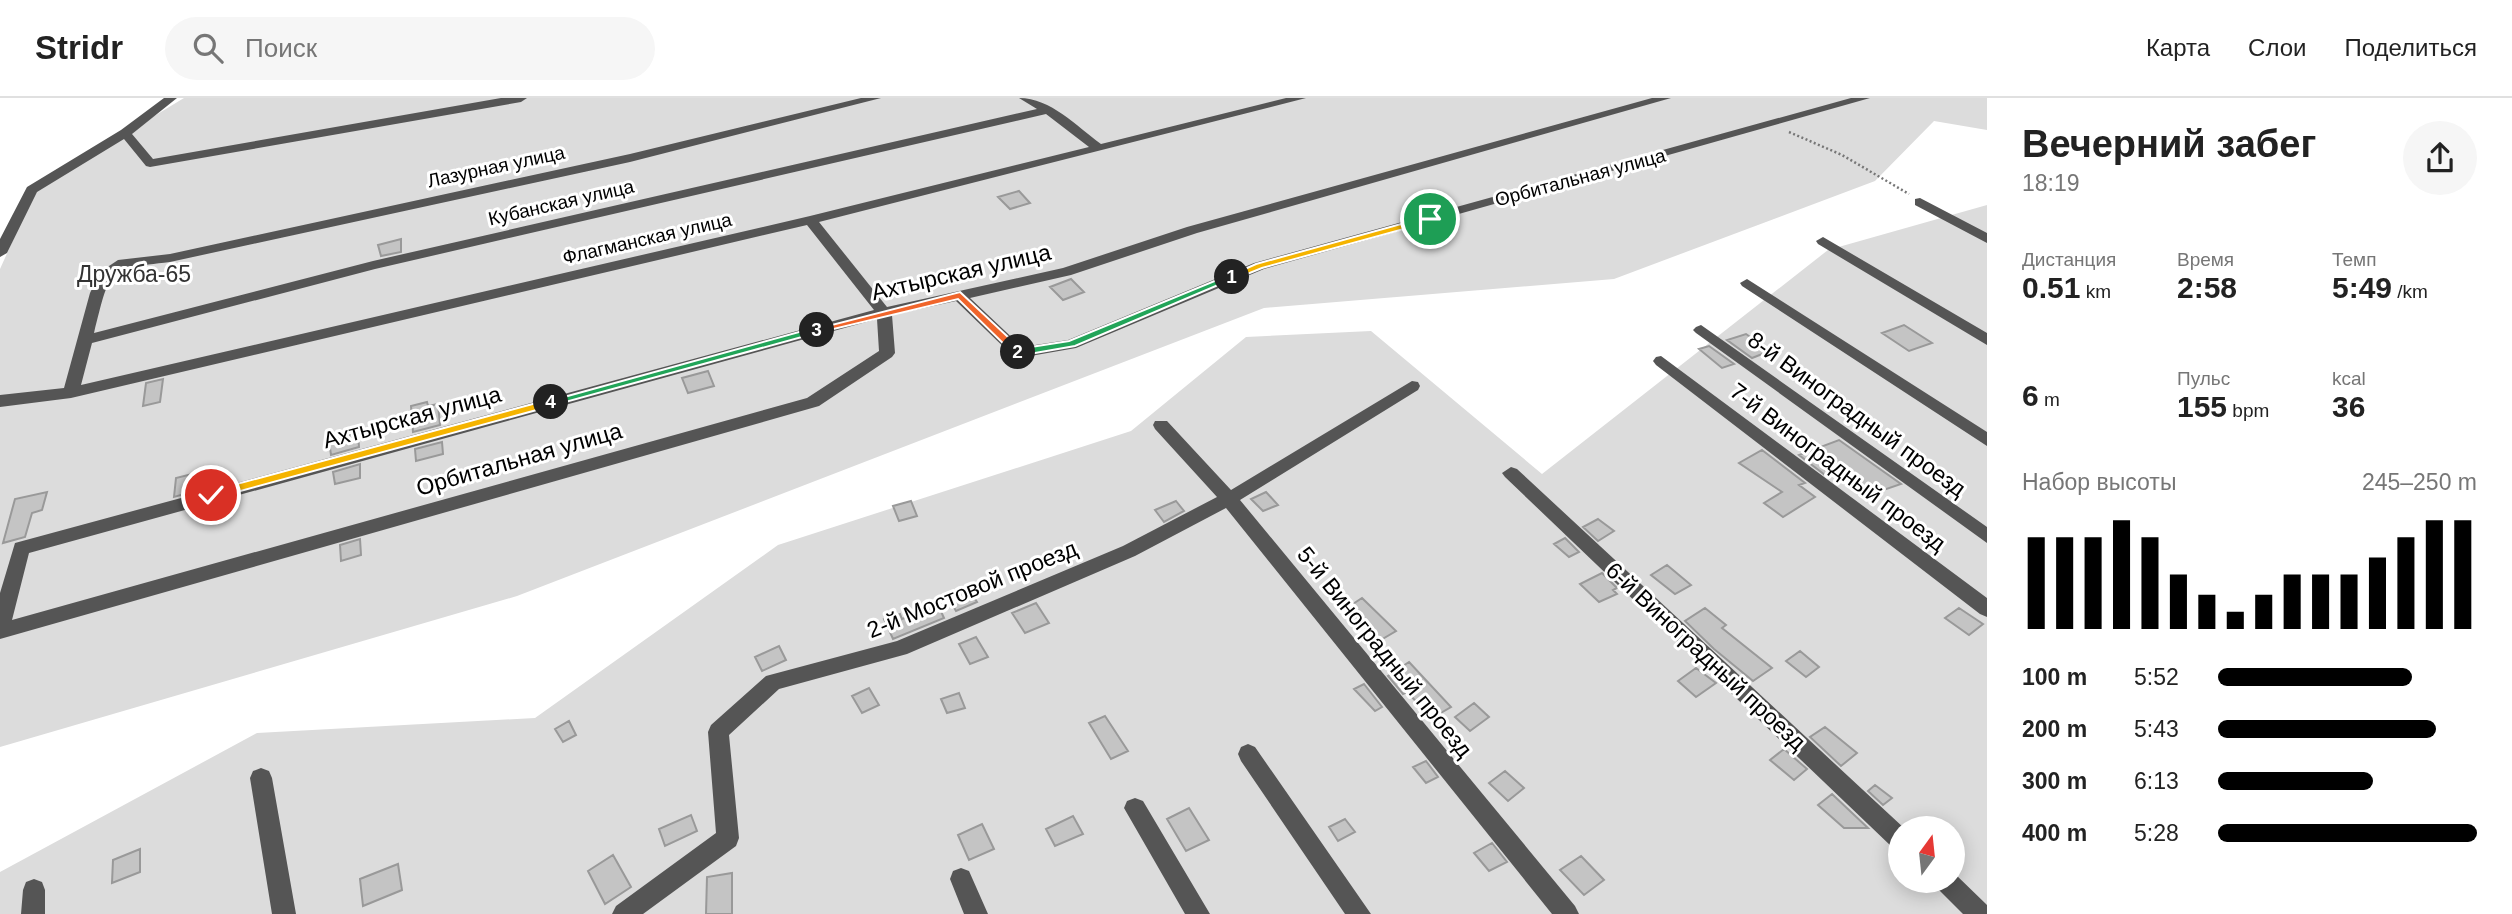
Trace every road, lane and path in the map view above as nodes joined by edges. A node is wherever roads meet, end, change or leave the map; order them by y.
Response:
1 (439, 98) edge
2 (521, 98) edge
3 (875, 98) edge
4 (1025, 98) edge
5 (1300, 98) edge
6 (1665, 98) edge
7 (1864, 98) edge
8 (172, 99) edge
9 (1048, 110) junction
10 (440, 113) junction
11 (1771, 124) junction
12 (125, 133) junction
13 (1097, 147) junction
14 (1920, 202) joint
15 (810, 220) junction
16 (1987, 239) edge
17 (1823, 241) dead end
18 (0, 253) edge
19 (1747, 283) dead end
20 (960, 295) junction
21 (884, 312) junction
22 (1700, 330) dead end
23 (85, 340) junction
24 (1987, 340) edge
25 (1661, 361) dead end
26 (1412, 386) dead end
27 (72, 393) junction
28 (0, 401) edge
29 (1161, 425) dead end
30 (1987, 440) edge
31 (1511, 473) dead end
32 (1229, 499) junction
33 (1987, 536) edge
34 (21, 548) joint
35 (1987, 609) edge
36 (0, 631) edge
37 (1248, 754) dead end
38 (261, 778) dead end
39 (1135, 807) dead end
40 (1888, 828) edge
41 (961, 879) dead end
42 (34, 890) dead end
43 (1958, 893) edge
44 (33, 914) edge
45 (284, 914) edge
46 (624, 914) edge
47 (976, 914) edge
48 (1198, 914) edge
49 (1359, 914) edge
50 (1567, 914) edge
51 (1980, 914) edge

1 - 10 lane
2 - 10 lane
3 - 23 lane, Лазурная улица
4 - 9 lane
5 - 13 lane, Флагманская улица
6 - 20 lane, Ахтырская улица
7 - 11 lane, Орбитальная улица
8 - 12 lane
9 - 13 lane
9 - 23 lane, Кубанская улица
10 - 12 lane
11 - 14 path
11 - 20 lane, Орбитальная улица
12 - 18 lane
13 - 15 lane, Флагманская улица
14 - 16 lane
15 - 21 lane
15 - 27 lane, Флагманская улица
17 - 24 lane
19 - 30 lane
20 - 21 lane, Ахтырская улица
21 - 34 lane, Ахтырская улица
21 - 36 lane, Орбитальная улица
22 - 33 lane, 8-й Виноградный проезд
23 - 27 lane
25 - 35 lane, 7-й Виноградный проезд
26 - 32 lane, 2-й Мостовой проезд
27 - 28 lane, Флагманская улица
29 - 32 lane, 5-й Виноградный проезд
31 - 40 lane, 6-й Виноградный проезд
32 - 46 lane, 2-й Мостовой проезд
32 - 50 lane, 5-й Виноградный проезд
34 - 36 lane, Орбитальная улица
37 - 49 lane
38 - 45 lane
39 - 48 lane
41 - 47 lane
42 - 44 lane
43 - 51 lane

